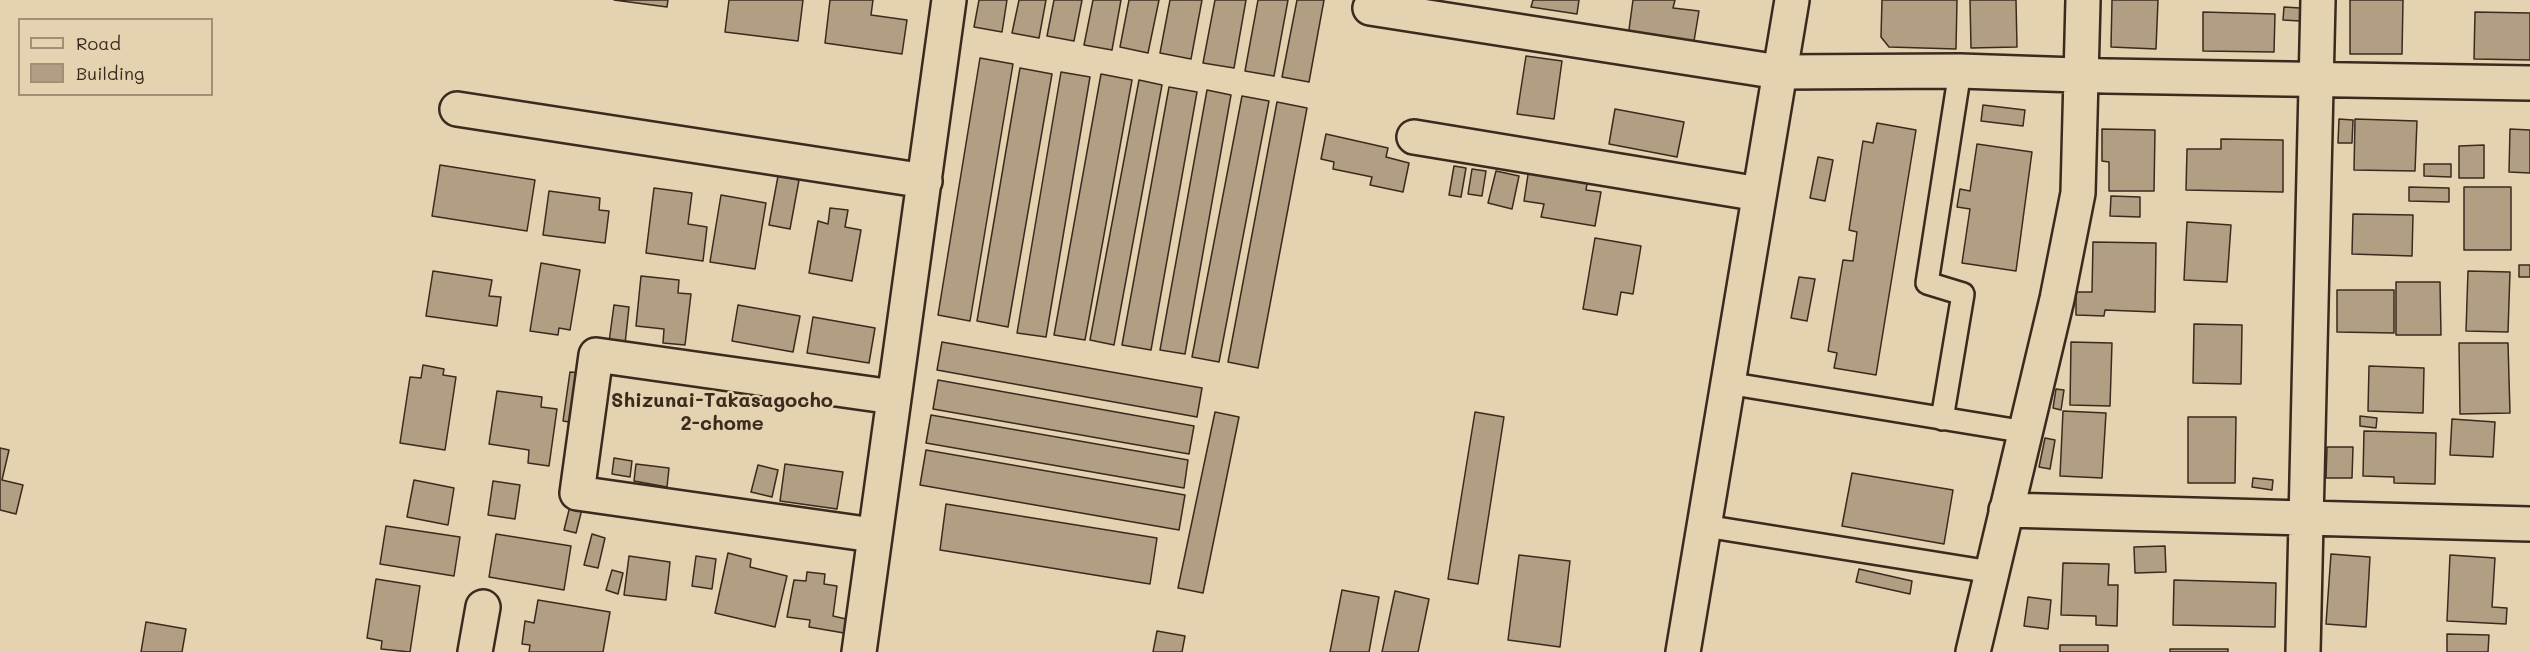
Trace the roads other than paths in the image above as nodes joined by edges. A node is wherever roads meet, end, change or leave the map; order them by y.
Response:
1 (949, 0) edge
2 (1792, 0) edge
3 (2082, 0) edge
4 (2318, 0) edge
5 (1370, 8) dead end
6 (1960, 71) junction
7 (1779, 72) junction
8 (2081, 75) junction
9 (2316, 78) junction
10 (2530, 83) edge
11 (457, 109) dead end
12 (1414, 137) dead end
13 (925, 181) junction
14 (1759, 194) junction
15 (1727, 383) junction
16 (893, 397) junction
17 (1942, 418) junction
18 (2026, 432) junction
19 (2006, 510) junction
20 (2305, 519) junction
21 (2530, 524) edge
22 (1705, 526) junction
23 (873, 535) junction
24 (1991, 572) junction
25 (483, 607) dead end
26 (475, 652) edge
27 (859, 652) edge
28 (1683, 652) edge
29 (1973, 652) edge
30 (2303, 652) edge

1 - 13 street
2 - 7 street
3 - 8 street
4 - 9 street
5 - 7 street
6 - 7 street
6 - 8 street
6 - 17 lane
7 - 14 street
8 - 9 street
8 - 18 street
9 - 10 street
9 - 20 street
11 - 13 street
12 - 14 street
13 - 16 street
14 - 15 street
15 - 17 lane
15 - 22 street
16 - 23 street
16 - 23 street
17 - 18 lane
18 - 19 street
19 - 20 street
19 - 24 street
20 - 21 street
20 - 30 street
22 - 24 lane
22 - 28 street
23 - 27 street
24 - 29 street
25 - 26 street

